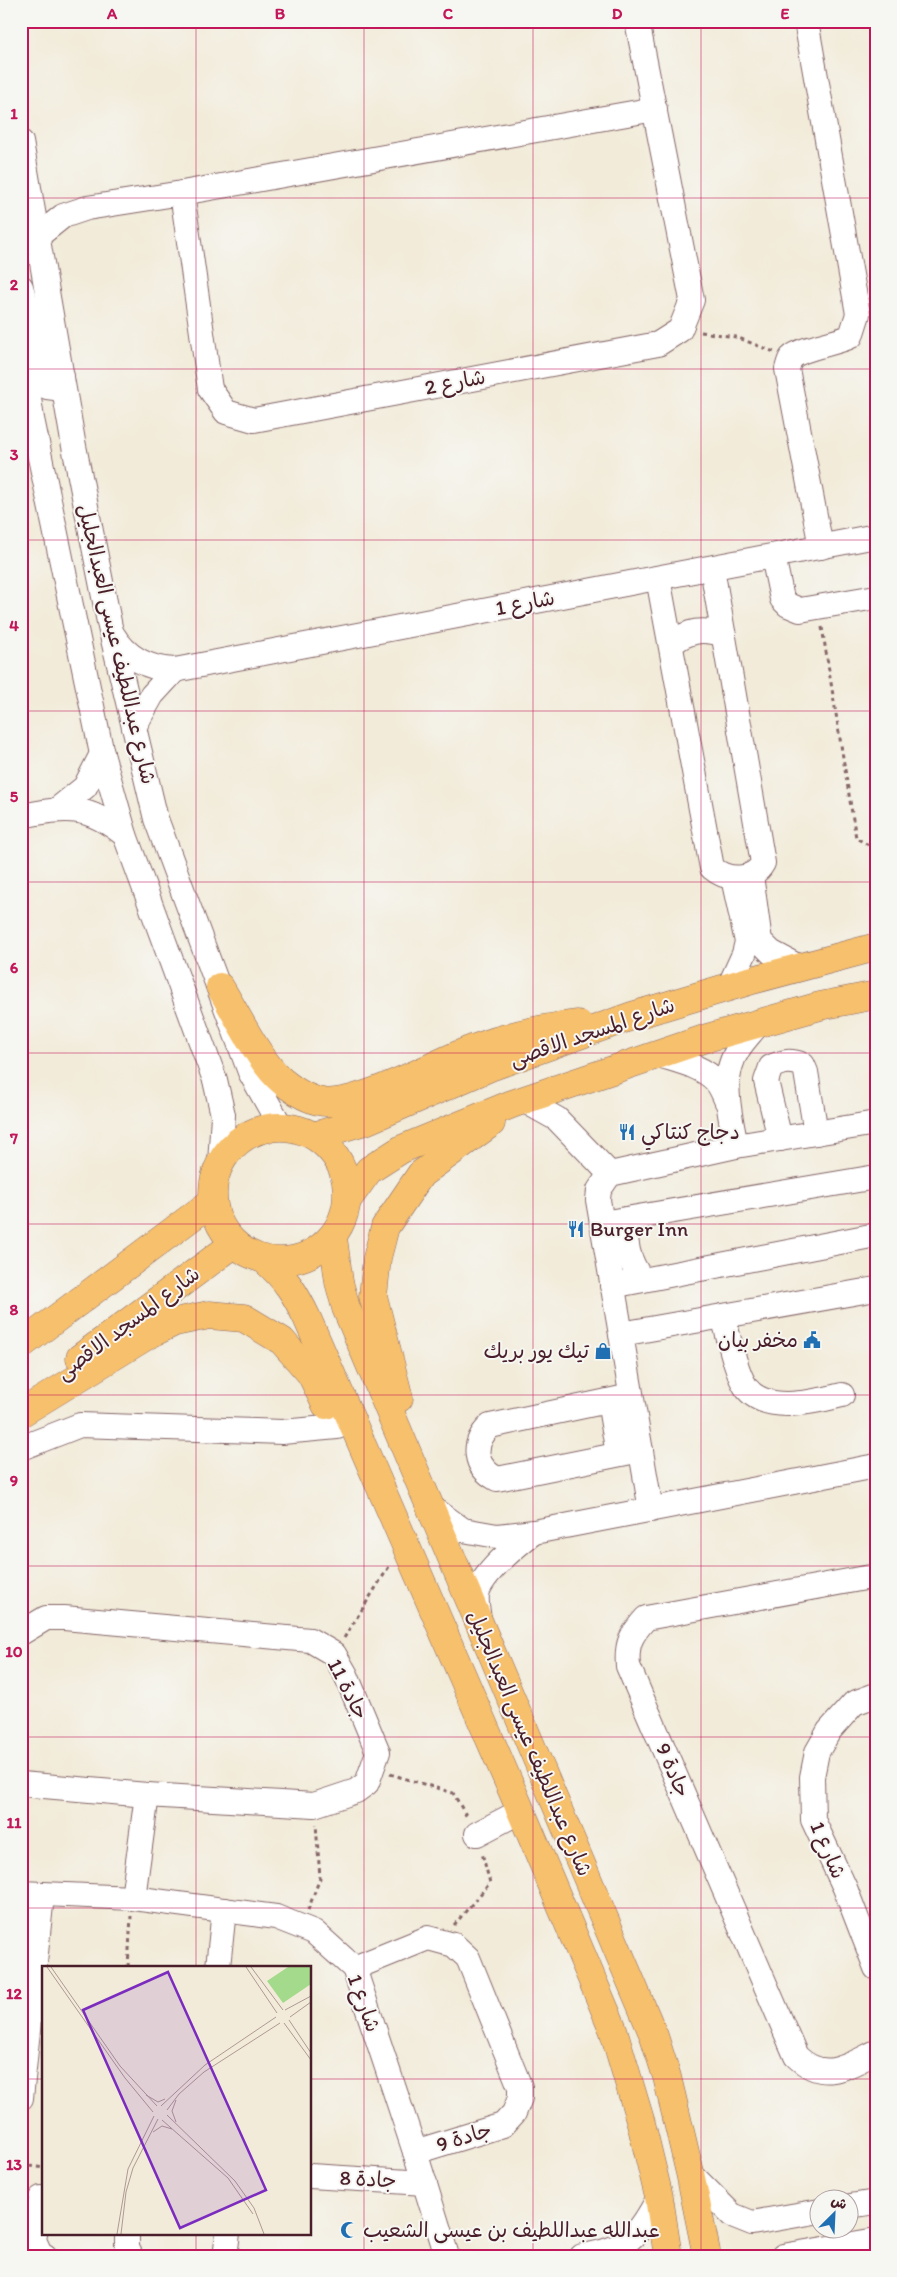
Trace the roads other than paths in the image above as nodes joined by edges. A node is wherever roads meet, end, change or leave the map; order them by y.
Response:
1 (637, 21) edge
2 (806, 21) edge
3 (655, 109) junction
4 (21, 142) edge
5 (182, 194) junction
6 (32, 198) junction
7 (87, 208) junction
8 (38, 236) junction
9 (21, 287) edge
10 (866, 297) edge
11 (21, 343) edge
12 (62, 377) junction
13 (32, 419) junction
14 (91, 532) junction
15 (876, 536) edge
16 (821, 547) junction
17 (773, 556) junction
18 (712, 568) junction
19 (658, 578) junction
20 (876, 597) edge
21 (110, 627) junction
22 (724, 635) junction
23 (670, 644) junction
24 (175, 670) junction
25 (134, 728) junction
26 (102, 754) junction
27 (59, 808) junction
28 (21, 816) edge
29 (125, 836) junction
30 (742, 877) junction
31 (876, 947) edge
32 (799, 967) junction
33 (729, 986) junction
34 (220, 987) junction
35 (876, 996) edge
36 (632, 1016) junction
37 (758, 1024) junction
38 (659, 1055) junction
39 (517, 1102) junction
40 (727, 1102) junction
41 (876, 1123) edge
42 (281, 1127) junction
43 (816, 1132) junction
44 (314, 1136) junction
45 (780, 1138) junction
46 (736, 1146) junction
47 (220, 1164) junction
48 (610, 1174) junction
49 (876, 1177) edge
50 (348, 1199) junction
51 (213, 1201) junction
52 (627, 1219) junction
53 (602, 1223) junction
54 (876, 1235) edge
55 (333, 1238) junction
56 (234, 1244) junction
57 (265, 1260) junction
58 (642, 1280) junction
59 (612, 1286) junction
60 (876, 1289) edge
61 (723, 1316) junction
62 (621, 1334) junction
63 (21, 1345) edge
64 (842, 1395) dead end
65 (620, 1398) junction
66 (21, 1403) edge
67 (21, 1413) edge
68 (337, 1427) junction
69 (21, 1448) edge
70 (630, 1452) junction
71 (408, 1456) junction
72 (876, 1466) edge
73 (431, 1507) junction
74 (651, 1510) junction
75 (534, 1532) junction
76 (404, 1543) junction
77 (876, 1576) edge
78 (479, 1622) junction
79 (21, 1633) edge
80 (446, 1638) junction
81 (876, 1695) edge
82 (545, 1778) junction
83 (21, 1784) edge
84 (147, 1795) junction
85 (521, 1811) junction
86 (477, 1834) road end
87 (32, 1894) edge
88 (133, 1898) junction
89 (224, 1910) junction
90 (218, 1966) edge
91 (354, 1968) junction
92 (876, 1968) edge
93 (637, 1993) junction
94 (876, 2052) edge
95 (21, 2098) edge
96 (415, 2152) junction
97 (690, 2173) junction
98 (311, 2176) edge
99 (425, 2183) junction
100 (659, 2197) junction
101 (41, 2198) dead end
102 (876, 2202) edge
103 (860, 2204) edge
104 (810, 2213) edge
105 (127, 2234) edge
106 (228, 2234) edge
107 (876, 2240) edge
108 (45, 2256) edge
109 (131, 2256) edge
110 (225, 2256) edge
111 (447, 2256) edge
112 (582, 2256) edge
113 (668, 2256) edge
114 (707, 2256) edge
115 (783, 2256) edge

1 - 3 street
2 - 10 street
3 - 5 street
3 - 5 street, شارع 2
4 - 6 street, شارع عبداللطيف عيسى العبدالجليل
5 - 7 street
6 - 7 street
6 - 8 street, شارع عبداللطيف عيسى العبدالجليل
7 - 8 street
8 - 12 street, شارع عبداللطيف عيسى العبدالجليل
9 - 12 street
10 - 16 street
11 - 13 street, شارع عبداللطيف عيسى العبدالجليل
12 - 14 street, شارع عبداللطيف عيسى العبدالجليل
13 - 14 street
13 - 26 street, شارع عبداللطيف عيسى العبدالجليل
14 - 21 street, شارع عبداللطيف عيسى العبدالجليل
15 - 16 street, شارع 1
16 - 17 street, شارع 1
17 - 18 street, شارع 1
17 - 20 street
18 - 19 street, شارع 1
18 - 22 street
19 - 23 street
19 - 24 street, شارع 1
21 - 24 street, شارع 1
21 - 25 street, شارع عبداللطيف عيسى العبدالجليل
22 - 23 street
22 - 30 street
23 - 30 street
24 - 25 street
25 - 34 street, شارع عبداللطيف عيسى العبدالجليل
26 - 27 street
26 - 29 street, شارع عبداللطيف عيسى العبدالجليل
27 - 28 street
27 - 29 street
29 - 47 street, شارع عبداللطيف عيسى العبدالجليل
30 - 32 street
30 - 33 street
31 - 32 main road, شارع المسجد الاقصى
32 - 33 main road, شارع المسجد الاقصى
33 - 36 main road, شارع المسجد الاقصى
34 - 36 main road
34 - 42 street, شارع عبداللطيف عيسى العبدالجليل
35 - 37 main road, شارع المسجد الاقصى
36 - 44 main road, شارع المسجد الاقصى
37 - 38 main road, شارع المسجد الاقصى
37 - 40 street
38 - 39 main road, شارع المسجد الاقصى
38 - 40 street
39 - 48 street
39 - 50 main road, شارع المسجد الاقصى
39 - 71 main road
40 - 46 street
41 - 43 street
42 - 44 main road
42 - 47 main road
43 - 45 street
43 - 45 street
44 - 50 main road
45 - 46 street
46 - 48 street
47 - 51 main road
48 - 53 street
49 - 52 street
50 - 55 main road
51 - 56 main road
51 - 63 main road
52 - 53 street
52 - 58 street
53 - 59 street
54 - 58 street
55 - 57 main road
55 - 71 main road, شارع عبداللطيف عيسى العبدالجليل
56 - 57 main road
56 - 66 main road, شارع المسجد الاقصى
57 - 76 main road, شارع عبداللطيف عيسى العبدالجليل
58 - 59 street
59 - 62 street
60 - 61 street
61 - 62 street
61 - 64 street
62 - 65 street
65 - 70 street
65 - 70 street
67 - 68 main road
68 - 69 street
68 - 76 main road
70 - 74 street
71 - 73 main road, شارع عبداللطيف عيسى العبدالجليل
72 - 74 street
73 - 75 street
73 - 78 main road, شارع عبداللطيف عيسى العبدالجليل
74 - 75 street
75 - 78 street
76 - 80 main road, شارع عبداللطيف عيسى العبدالجليل
77 - 94 street, جادة 9
78 - 82 main road, شارع عبداللطيف عيسى العبدالجليل
79 - 84 street, جادة 11
80 - 82 main road
80 - 85 main road, شارع عبداللطيف عيسى العبدالجليل
81 - 92 street, شارع 1
82 - 93 main road, شارع عبداللطيف عيسى العبدالجليل
83 - 84 street, جادة 11
84 - 88 street
85 - 86 street
85 - 93 main road
85 - 100 main road, شارع عبداللطيف عيسى العبدالجليل
87 - 88 street, شارع 1
87 - 95 street
88 - 89 street, شارع 1
89 - 90 street
89 - 91 street, شارع 1
91 - 96 street, شارع 1
91 - 96 street, جادة 9
93 - 97 main road, شارع عبداللطيف عيسى العبدالجليل
96 - 99 street, شارع 1
97 - 104 street
97 - 114 main road, شارع عبداللطيف عيسى العبدالجليل
98 - 99 street, جادة 8
99 - 111 street, شارع 1
100 - 112 street
100 - 113 main road, شارع عبداللطيف عيسى العبدالجليل
101 - 108 street
102 - 103 street
105 - 109 street
106 - 110 street
107 - 115 street

